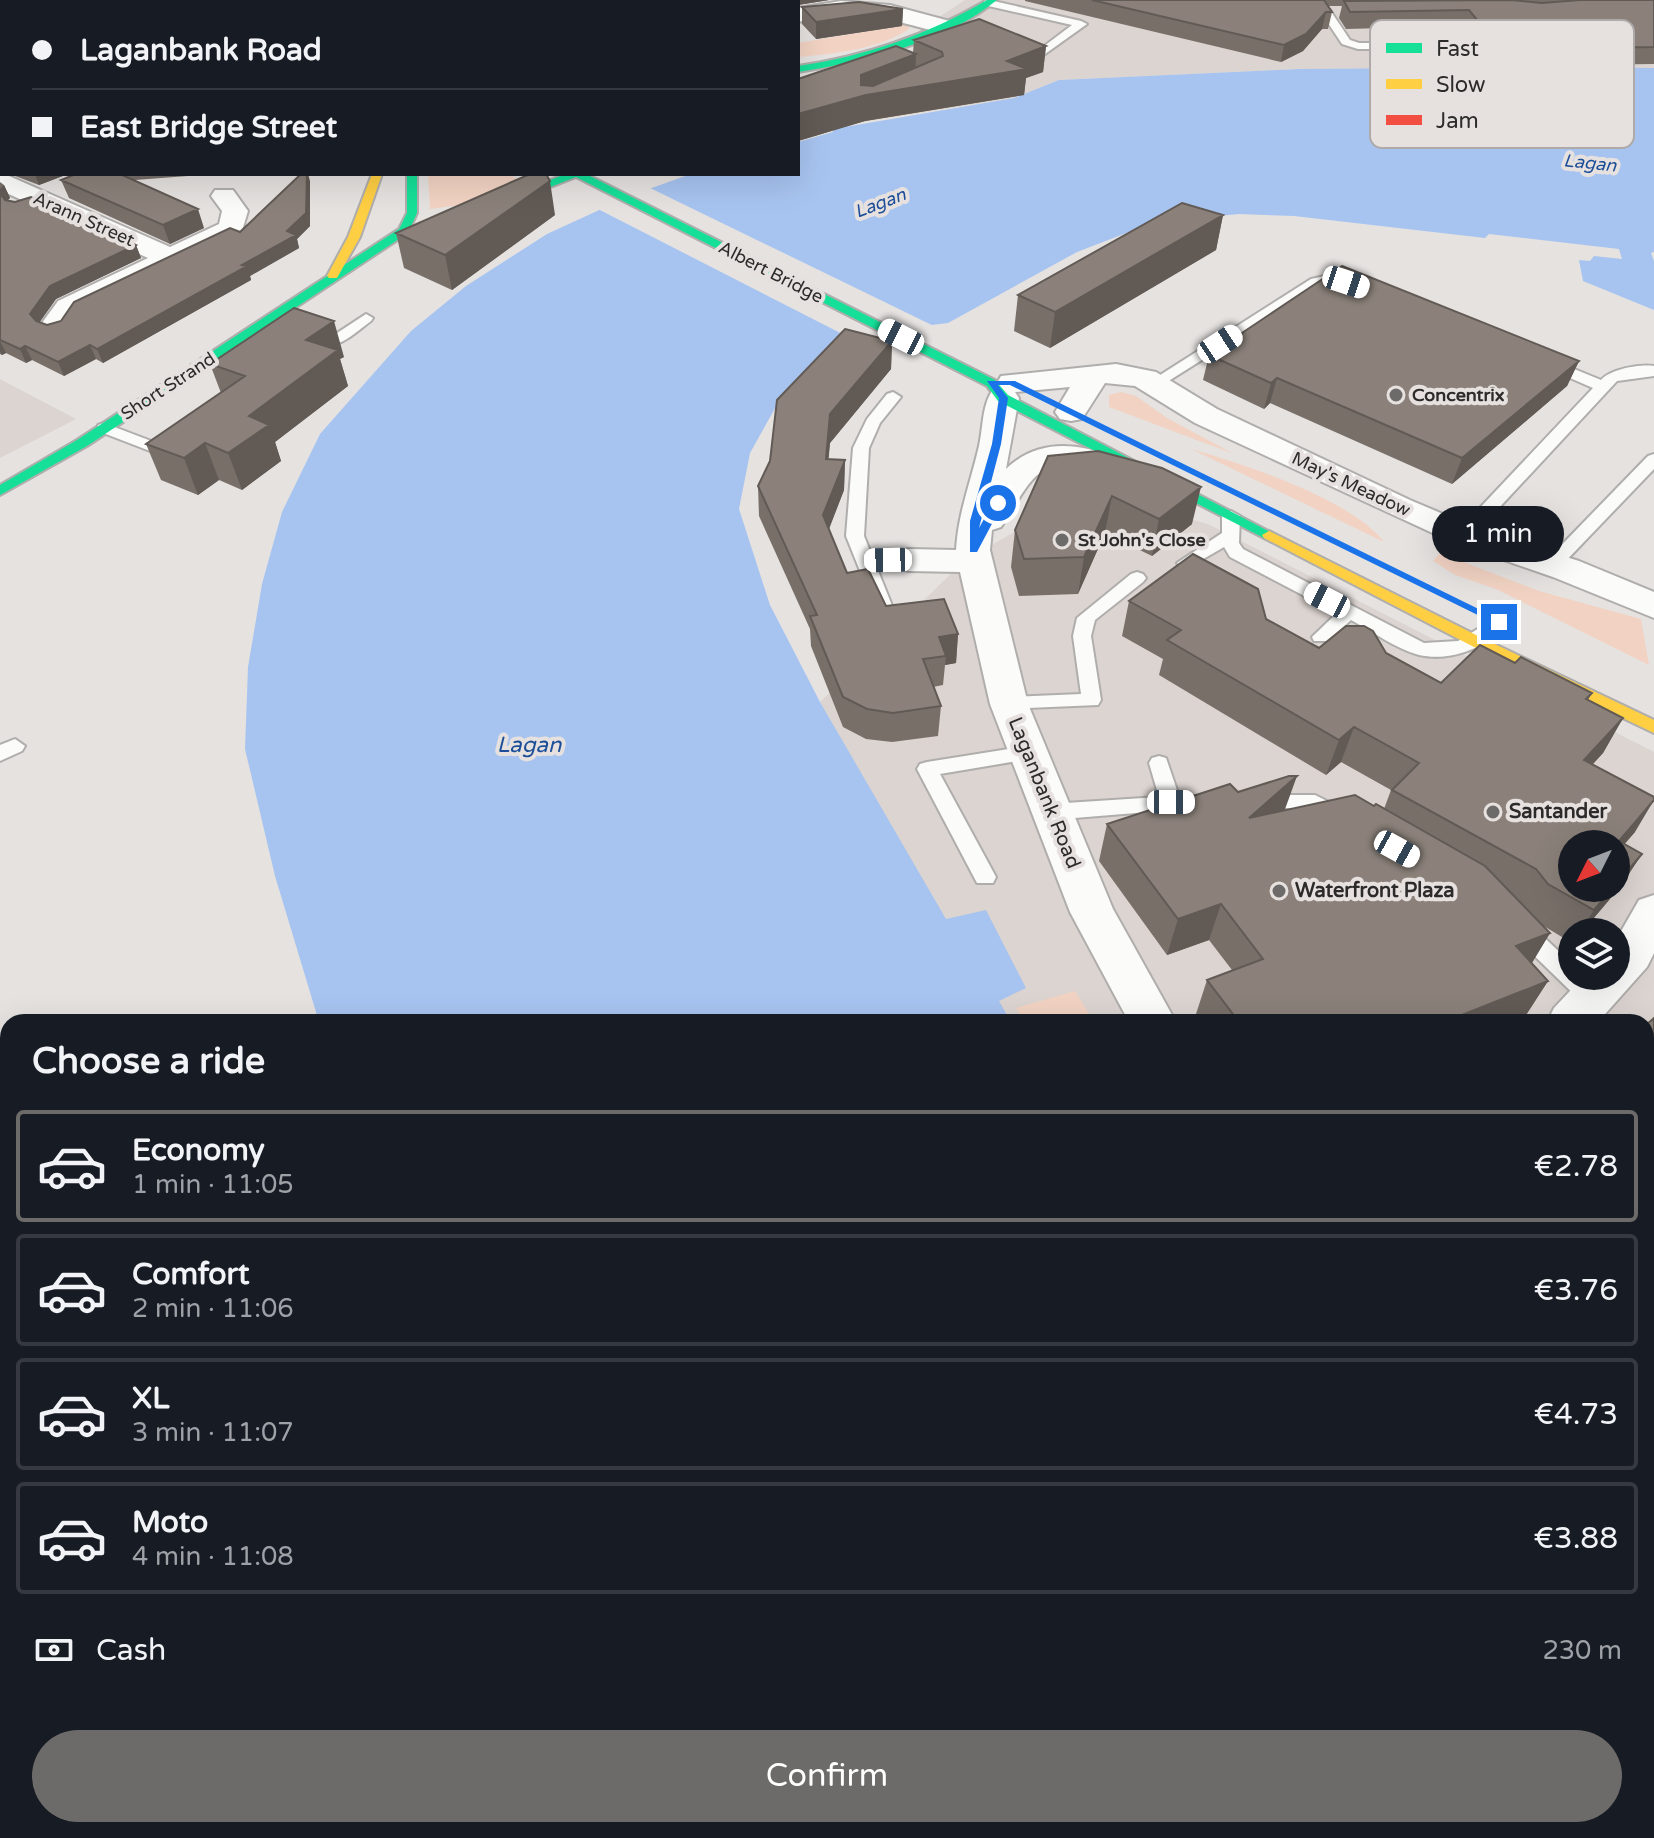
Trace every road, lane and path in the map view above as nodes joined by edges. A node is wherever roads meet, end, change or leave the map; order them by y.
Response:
1 (1278, 0) edge
2 (990, 1) edge
3 (1326, 12) junction
4 (1341, 12) edge
5 (800, 14) edge
6 (949, 28) junction
7 (1370, 46) edge
8 (1031, 61) edge
9 (848, 63) junction
10 (800, 69) edge
11 (800, 84) edge
12 (376, 176) edge
13 (412, 176) edge
14 (572, 176) edge
15 (581, 176) edge
16 (0, 180) edge
17 (73, 186) edge
18 (224, 196) dead end
19 (36, 199) junction
20 (482, 211) edge
21 (0, 213) edge
22 (426, 227) edge
23 (404, 231) junction
24 (169, 257) junction
25 (333, 276) junction
26 (1362, 287) edge
27 (366, 318) dead end
28 (266, 321) junction
29 (54, 327) edge
30 (1529, 356) edge
31 (1654, 371) edge
32 (1097, 375) junction
33 (1154, 384) junction
34 (1602, 386) junction
35 (1002, 388) junction
36 (893, 397) dead end
37 (1078, 415) joint
38 (104, 428) junction
39 (192, 436) edge
40 (1654, 459) edge
41 (1168, 485) junction
42 (1627, 486) junction
43 (0, 491) edge
44 (1231, 516) junction
45 (1464, 535) junction
46 (1229, 536) junction
47 (974, 555) junction
48 (888, 560) junction
49 (1186, 563) edge
50 (1553, 565) junction
51 (1137, 578) dead end
52 (1654, 606) edge
53 (1350, 612) junction
54 (888, 620) edge
55 (1499, 622) dead end
56 (1321, 637) dead end
57 (1477, 642) junction
58 (1009, 704) junction
59 (1654, 727) edge
60 (1028, 753) junction
61 (1159, 763) dead end
62 (1171, 802) junction
63 (1050, 812) junction
64 (1356, 825) edge
65 (985, 877) dead end
66 (1507, 911) edge
67 (1654, 912) edge
68 (1598, 992) edge
69 (1149, 1014) edge

1 - 3 lane
2 - 6 main road
2 - 8 lane
3 - 4 lane
3 - 7 lane
5 - 6 street
6 - 9 main road
9 - 10 main road
9 - 11 main road
12 - 25 main road, Short Strand
13 - 23 main road
14 - 20 main road
15 - 35 main road, Albert Bridge
16 - 19 street, Arann Street
17 - 19 street
18 - 24 street
19 - 21 street
19 - 24 street, Arann Street
22 - 23 main road
23 - 25 main road, Short Strand
24 - 29 street
25 - 28 main road, Short Strand
26 - 33 lane
27 - 28 lane
28 - 38 main road, Short Strand
30 - 34 lane
31 - 34 lane
32 - 33 street, May's Meadow
32 - 35 street, May's Meadow
32 - 37 street
33 - 45 street, May's Meadow
34 - 45 lane
35 - 37 main road
35 - 41 main road
35 - 47 street, Laganbank Road
36 - 48 lane
38 - 39 lane
38 - 43 main road, Short Strand
40 - 42 lane
41 - 44 main road
41 - 47 street
42 - 50 lane
42 - 50 lane
44 - 46 lane
44 - 57 main road
45 - 50 street, May's Meadow
46 - 49 lane
46 - 53 lane
47 - 48 street
47 - 58 street, Laganbank Road
48 - 54 lane
50 - 52 street, May's Meadow
51 - 58 lane
53 - 56 lane
53 - 57 lane
55 - 57 lane
57 - 59 main road
58 - 60 street, Laganbank Road
60 - 63 street, Laganbank Road
60 - 65 lane
61 - 62 lane
62 - 63 lane
62 - 64 lane
63 - 69 street, Laganbank Road
66 - 68 lane
67 - 68 street

